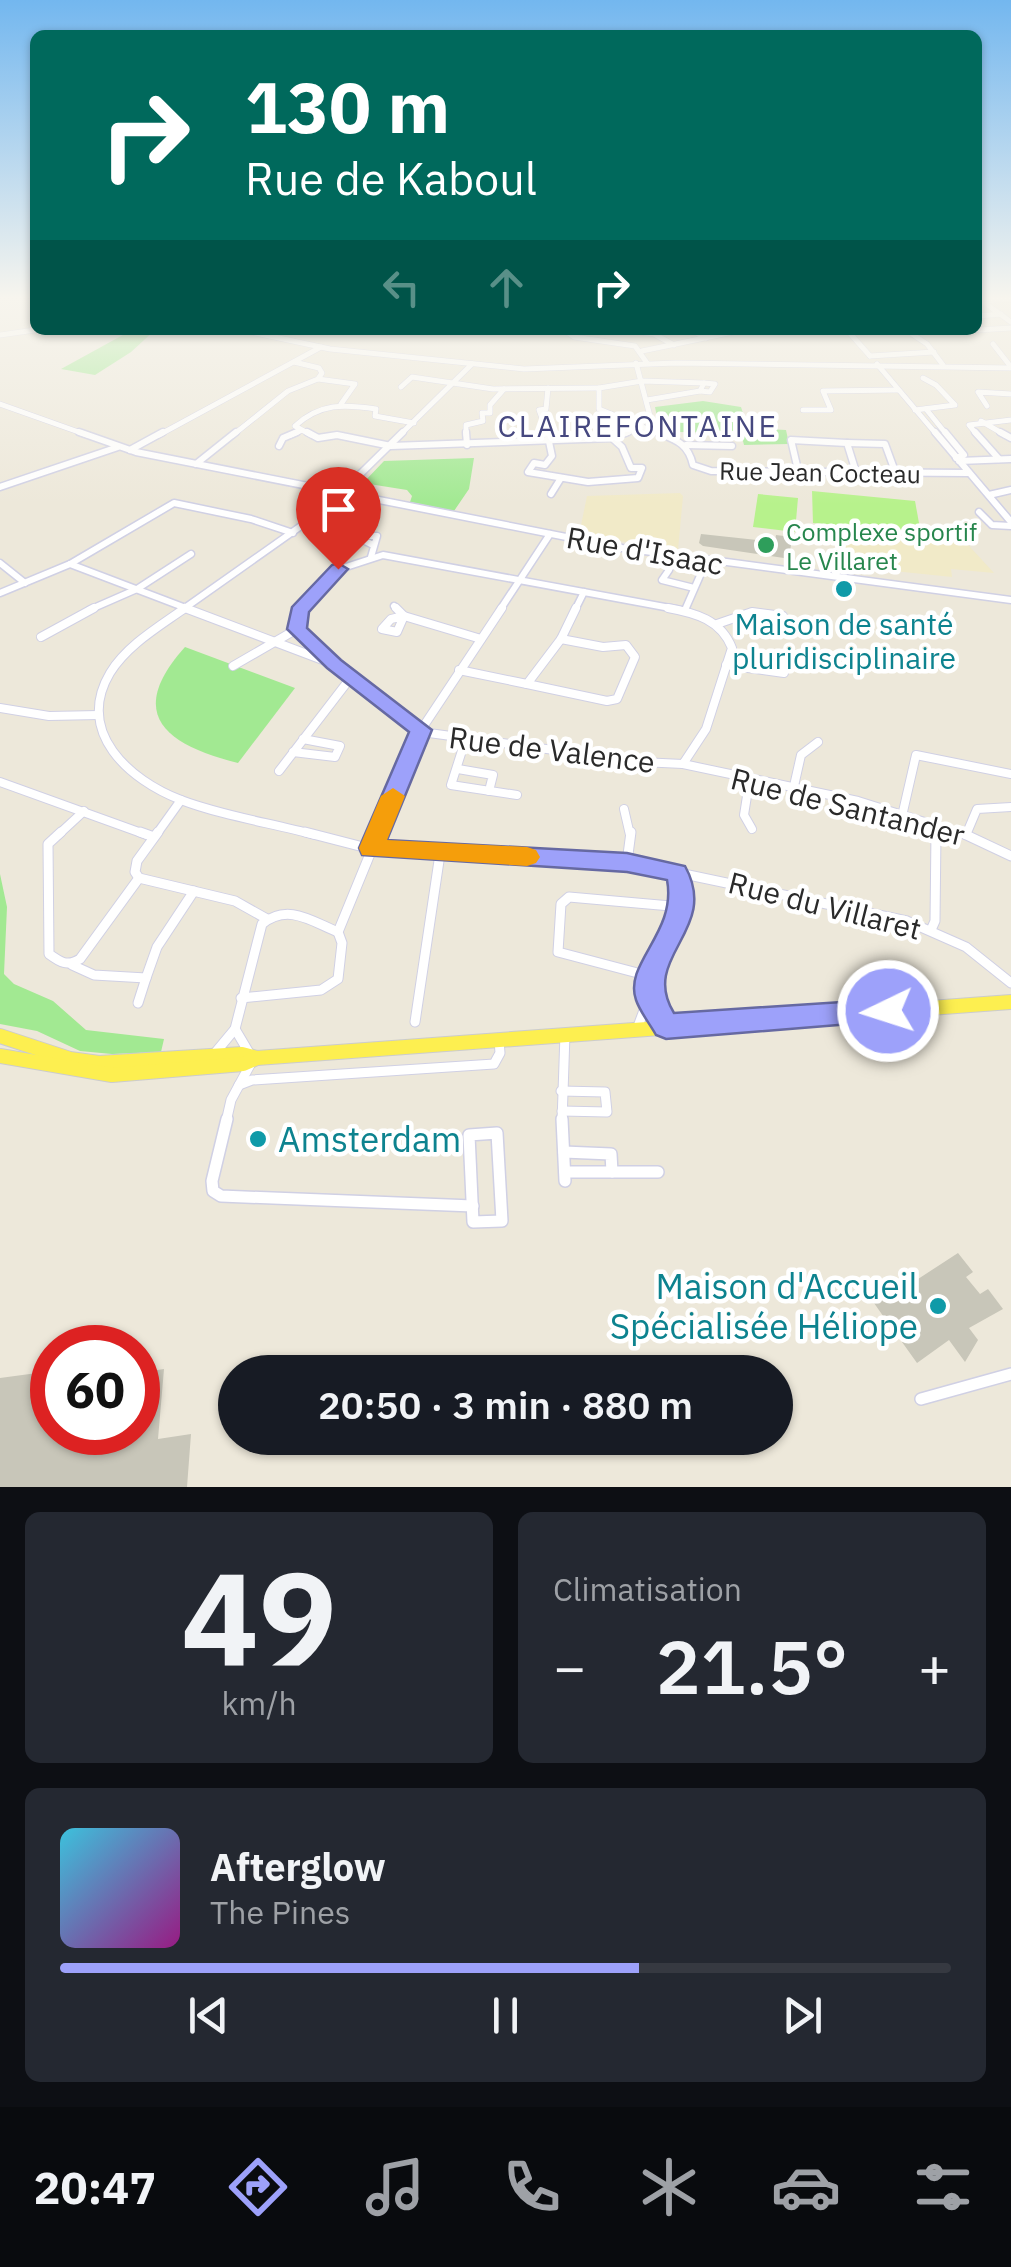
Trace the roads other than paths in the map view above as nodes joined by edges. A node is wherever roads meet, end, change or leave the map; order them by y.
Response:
1 (288, 365) edge
2 (308, 365) edge
3 (471, 365) edge
4 (488, 365) edge
5 (614, 365) edge
6 (637, 365) edge
7 (878, 365) edge
8 (923, 365) edge
9 (943, 366) joint
10 (1011, 368) edge
11 (923, 378) dead end
12 (318, 379) junction
13 (642, 380) junction
14 (704, 382) junction
15 (454, 383) junction
16 (403, 385) dead end
17 (599, 388) junction
18 (504, 389) junction
19 (549, 390) junction
20 (898, 390) junction
21 (700, 391) junction
22 (1011, 394) edge
23 (647, 400) junction
24 (0, 404) edge
25 (341, 404) junction
26 (986, 406) dead end
27 (803, 410) dead end
28 (915, 410) junction
29 (926, 410) junction
30 (1011, 420) edge
31 (981, 421) junction
32 (414, 423) junction
33 (642, 426) junction
34 (944, 430) junction
35 (300, 431) junction
36 (933, 431) junction
37 (612, 438) junction
38 (1011, 438) edge
39 (552, 442) junction
40 (847, 443) junction
41 (467, 445) junction
42 (279, 446) dead end
43 (391, 446) junction
44 (686, 446) junction
45 (732, 446) dead end
46 (118, 447) junction
47 (130, 450) junction
48 (1011, 458) edge
49 (957, 460) junction
50 (999, 460) junction
51 (196, 464) junction
52 (544, 465) junction
53 (798, 470) junction
54 (856, 472) junction
55 (969, 473) junction
56 (542, 474) junction
57 (896, 474) junction
58 (0, 476) edge
59 (561, 478) junction
60 (10, 483) junction
61 (308, 486) joint
62 (0, 487) edge
63 (1011, 490) edge
64 (343, 494) junction
65 (550, 494) dead end
66 (988, 495) junction
67 (979, 512) dead end
68 (1011, 524) edge
69 (293, 533) junction
70 (550, 534) junction
71 (373, 545) dead end
72 (190, 554) dead end
73 (372, 556) junction
74 (706, 562) junction
75 (0, 563) edge
76 (70, 564) junction
77 (670, 570) dead end
78 (520, 579) junction
79 (25, 582) junction
80 (694, 588) junction
81 (136, 589) junction
82 (584, 592) junction
83 (0, 593) edge
84 (1011, 600) edge
85 (394, 606) dead end
86 (186, 607) junction
87 (684, 611) junction
88 (783, 616) dead end
89 (717, 624) junction
90 (297, 629) junction
91 (41, 637) dead end
92 (481, 639) junction
93 (562, 639) junction
94 (275, 642) junction
95 (334, 664) junction
96 (726, 665) junction
97 (234, 666) dead end
98 (459, 670) junction
99 (784, 674) dead end
100 (352, 676) junction
101 (527, 684) junction
102 (0, 708) edge
103 (99, 715) junction
104 (421, 730) junction
105 (466, 738) junction
106 (303, 739) junction
107 (818, 742) dead end
108 (292, 752) junction
109 (683, 764) junction
110 (458, 769) junction
111 (279, 770) dead end
112 (1011, 774) edge
113 (750, 777) junction
114 (0, 782) edge
115 (794, 786) junction
116 (488, 791) junction
117 (516, 795) dead end
118 (181, 800) junction
119 (624, 808) dead end
120 (1011, 808) edge
121 (84, 811) junction
122 (902, 816) junction
123 (936, 826) junction
124 (752, 830) dead end
125 (966, 834) junction
126 (154, 837) junction
127 (371, 848) junction
128 (440, 854) junction
129 (1011, 856) edge
130 (627, 862) junction
131 (676, 873) junction
132 (139, 878) junction
133 (194, 891) junction
134 (682, 906) junction
135 (267, 918) junction
136 (931, 930) junction
137 (338, 932) junction
138 (72, 965) junction
139 (649, 976) junction
140 (146, 978) junction
141 (1011, 982) edge
142 (241, 998) junction
143 (649, 998) junction
144 (1011, 1002) edge
145 (138, 1003) dead end
146 (414, 1022) dead end
147 (666, 1026) junction
148 (637, 1028) junction
149 (235, 1029) junction
150 (565, 1034) junction
151 (0, 1036) edge
152 (499, 1040) junction
153 (0, 1056) edge
154 (212, 1056) junction
155 (254, 1057) junction
156 (239, 1085) junction
157 (561, 1090) junction
158 (562, 1111) junction
159 (564, 1152) junction
160 (612, 1172) junction
161 (658, 1172) dead end
162 (473, 1206) junction
163 (1011, 1374) edge
164 (921, 1399) dead end

1 - 47 street
2 - 12 street
3 - 15 street
4 - 5 street
6 - 13 street
7 - 20 street
8 - 9 street
9 - 10 street
11 - 29 street
12 - 25 street
12 - 51 street
13 - 14 street
13 - 17 street
13 - 23 street
14 - 21 street
14 - 21 street
15 - 16 street
15 - 18 street
15 - 32 street
17 - 19 street
17 - 33 street, Rue Jean Cocteau
18 - 19 street
18 - 41 street
19 - 39 street
20 - 27 street
20 - 28 street
21 - 23 street
22 - 26 street
23 - 33 street
24 - 46 street, Rue d'Isaac
25 - 32 street
25 - 35 street
28 - 29 street
28 - 36 street
29 - 34 street
30 - 31 street
31 - 38 street
31 - 50 street
32 - 43 street
33 - 37 street
33 - 44 street, Rue Jean Cocteau
34 - 36 street
34 - 49 street
35 - 42 street
35 - 43 street
36 - 49 street
37 - 39 street
37 - 59 street
39 - 41 street
39 - 52 street
40 - 53 street
40 - 54 street
40 - 57 street
41 - 43 street
43 - 64 street
44 - 45 street, Rue Jean Cocteau
44 - 53 street, Rue Jean Cocteau
46 - 47 street, Rue d'Isaac
46 - 60 street
47 - 51 street, Rue d'Isaac
48 - 50 street
49 - 50 street
49 - 55 street
51 - 61 street, Rue d'Isaac
52 - 56 street
52 - 56 street
53 - 54 street, Rue Jean Cocteau
54 - 57 street, Rue Jean Cocteau
55 - 57 street, Rue Jean Cocteau
55 - 66 street
56 - 59 street
58 - 60 street
59 - 65 street
60 - 62 street
61 - 64 street, Rue d'Isaac
63 - 66 street
64 - 69 street
64 - 70 street, Rue d'Isaac
66 - 68 street
67 - 68 street
69 - 76 street
69 - 86 street
70 - 74 street, Rue d'Isaac
70 - 78 street
71 - 73 street
72 - 81 street
73 - 78 street
73 - 90 street
74 - 80 street
74 - 84 street, Rue d'Isaac
75 - 79 street
76 - 79 street
76 - 81 street
77 - 80 street
78 - 82 street
78 - 92 street
79 - 83 street
80 - 87 street
81 - 86 street
81 - 91 street
82 - 87 street
82 - 93 street
85 - 92 street
86 - 94 street
86 - 103 street
87 - 89 street
88 - 89 street
89 - 96 street, Rue de Valence
90 - 94 street
90 - 95 street
92 - 98 street
93 - 101 street
93 - 101 street
94 - 95 street
94 - 97 street
95 - 100 street
96 - 99 street
96 - 109 street, Rue de Valence
98 - 101 street
98 - 104 street
100 - 104 street
100 - 106 street
102 - 103 street
103 - 118 street, Rue du Villaret
104 - 105 street, Rue de Valence
104 - 127 street
105 - 109 street, Rue de Valence
105 - 110 street
106 - 108 street
106 - 108 street
107 - 115 street
108 - 111 street
109 - 113 street, Rue de Santander
110 - 116 street
110 - 116 street
112 - 122 street
113 - 115 street, Rue de Santander
113 - 124 street
114 - 121 street
115 - 122 street, Rue de Santander
116 - 117 street
118 - 126 street
118 - 127 street, Rue du Villaret
119 - 130 street
120 - 125 street
121 - 126 street
121 - 138 street
122 - 123 street, Rue de Santander
123 - 125 street, Rue de Santander
123 - 136 street
125 - 129 street, Rue de Santander
126 - 132 street
127 - 128 street, Rue du Villaret
127 - 137 street
128 - 130 street, Rue du Villaret
128 - 146 street
130 - 131 street, Rue du Villaret
131 - 134 street
131 - 136 street, Rue du Villaret
132 - 133 street
132 - 138 street
133 - 135 street
133 - 140 street
134 - 139 street
134 - 139 street
135 - 137 street
135 - 142 street
136 - 141 street, Rue du Villaret
137 - 142 street
138 - 140 street
139 - 143 street
140 - 145 street
142 - 149 street
143 - 147 street
143 - 148 street
144 - 147 main road
147 - 148 main road
148 - 150 main road
149 - 154 street
149 - 155 street
150 - 152 main road
150 - 157 street
151 - 154 main road
152 - 155 main road
152 - 156 street
153 - 155 main road
154 - 155 main road
155 - 156 street
156 - 162 street
157 - 158 street
157 - 158 street
158 - 159 street
159 - 160 street
159 - 160 street
160 - 161 street
162 - 162 street
163 - 164 street

